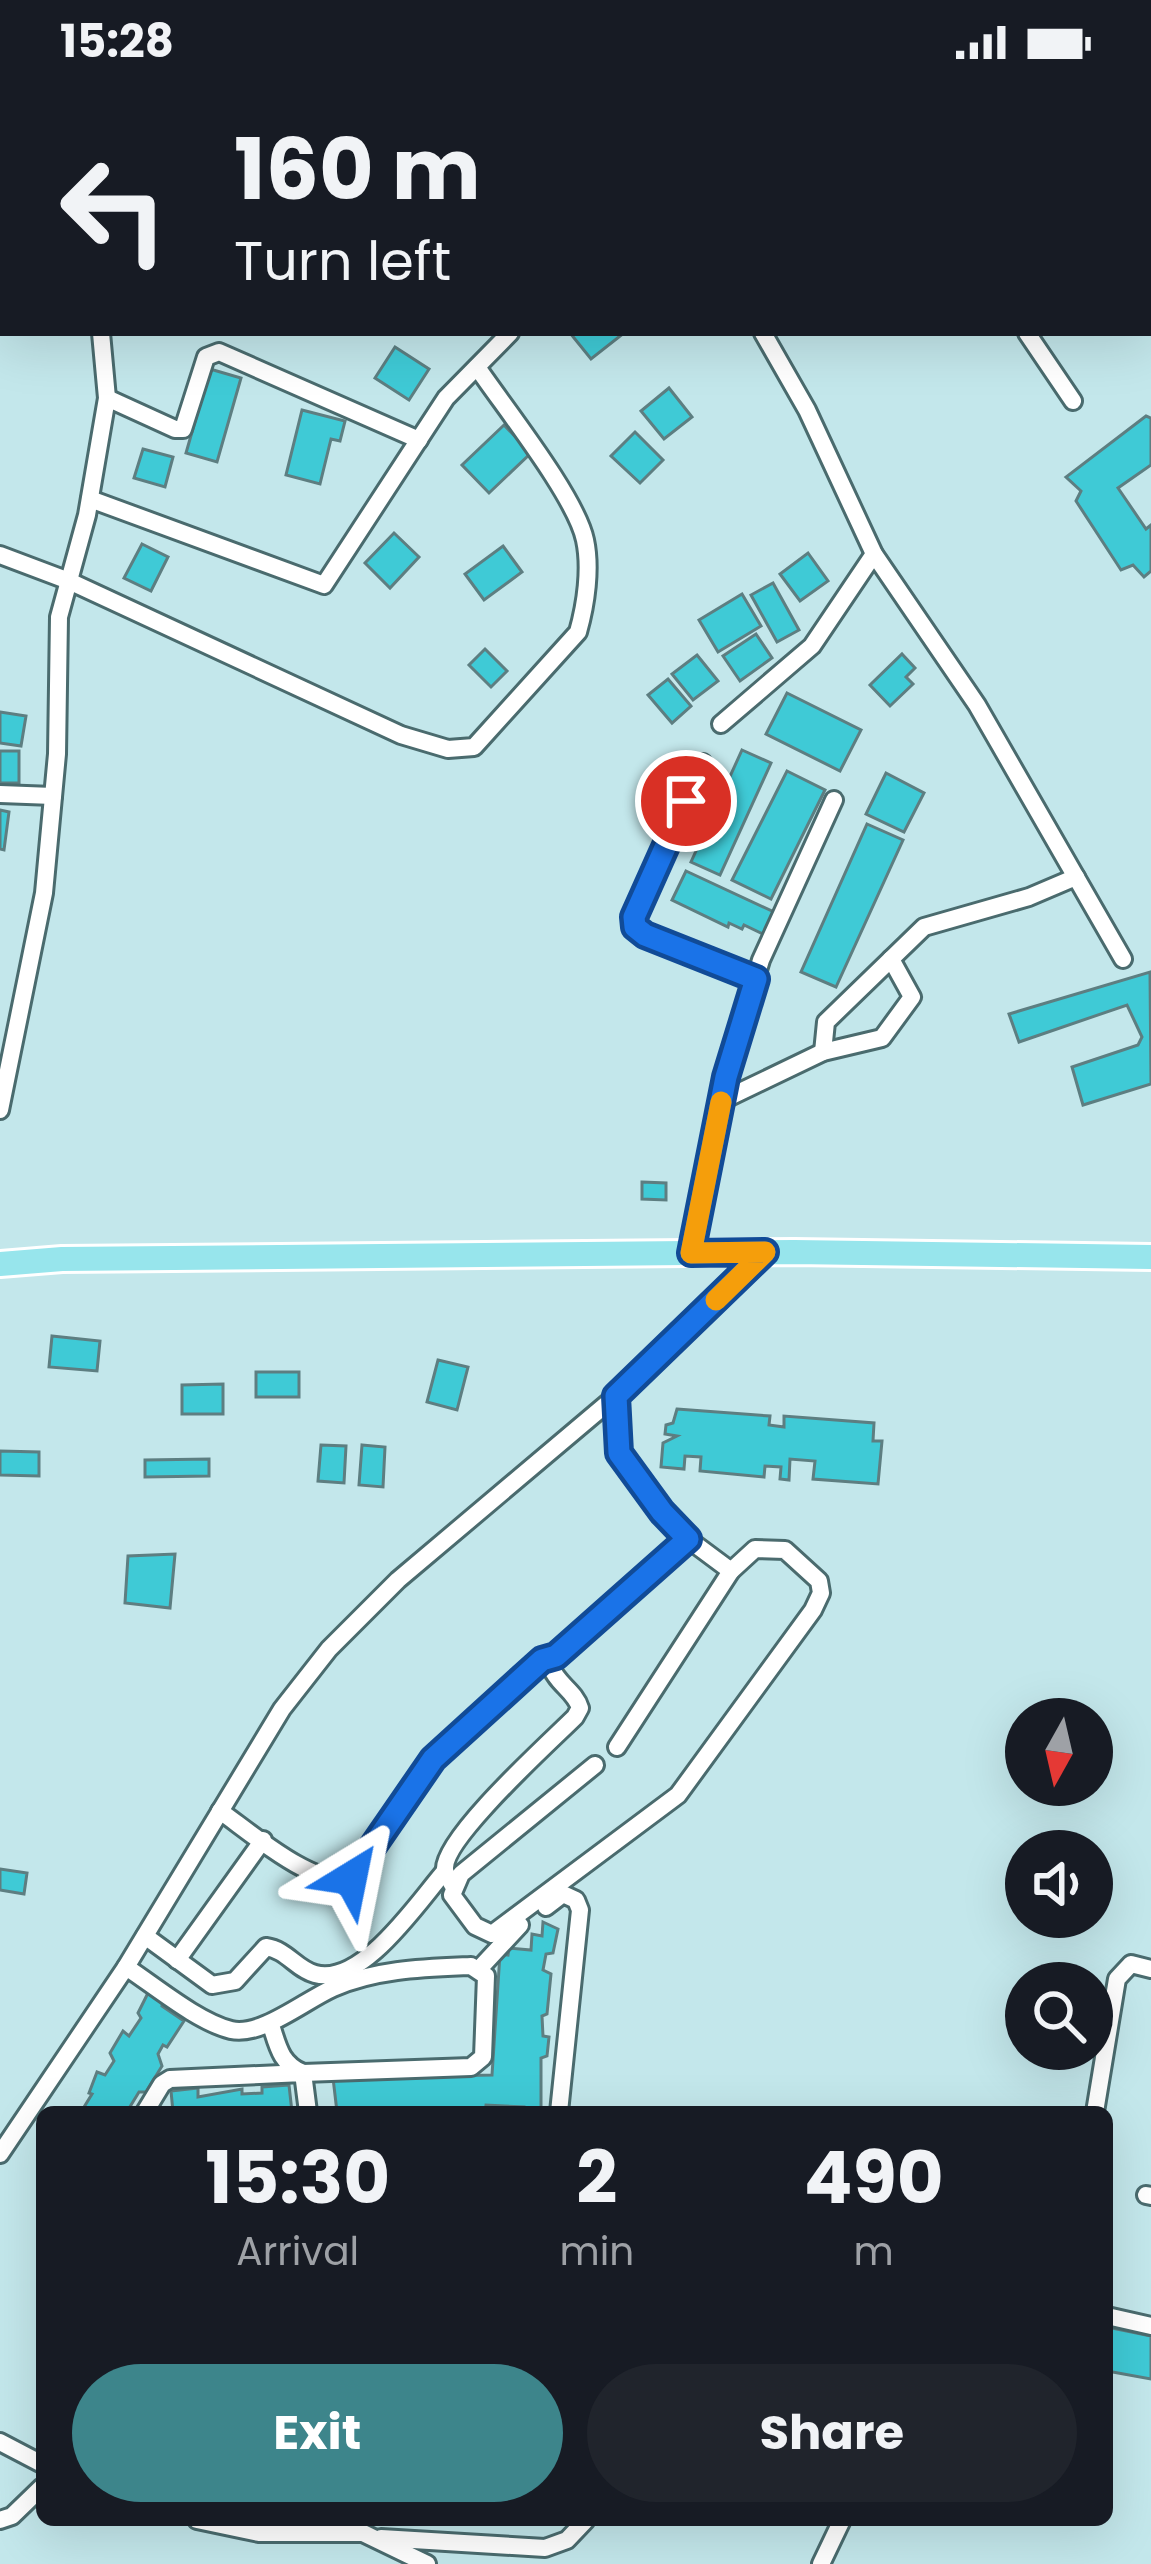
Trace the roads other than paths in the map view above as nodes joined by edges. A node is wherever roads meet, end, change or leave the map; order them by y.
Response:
1 (101, 336) edge
2 (507, 336) edge
3 (766, 336) edge
4 (1029, 336) edge
5 (477, 367) junction
6 (107, 398) junction
7 (1072, 401) dead end
8 (419, 440) junction
9 (90, 499) junction
10 (874, 554) junction
11 (0, 555) edge
12 (69, 581) junction
13 (721, 724) dead end
14 (703, 763) dead end
15 (0, 794) edge
16 (53, 796) junction
17 (834, 800) dead end
18 (1076, 877) junction
19 (891, 959) junction
20 (1123, 959) dead end
21 (756, 979) junction
22 (823, 1052) junction
23 (722, 1101) junction
24 (0, 1110) edge
25 (765, 1252) junction
26 (691, 1253) junction
27 (1151, 1257) edge
28 (0, 1264) edge
29 (616, 1396) junction
30 (688, 1539) junction
31 (730, 1571) junction
32 (556, 1656) junction
33 (617, 1747) dead end
34 (595, 1765) dead end
35 (220, 1811) junction
36 (263, 1840) junction
37 (449, 1879) junction
38 (145, 1936) junction
39 (177, 1960) junction
40 (126, 1967) junction
41 (480, 1969) junction
42 (1151, 1969) edge
43 (271, 2025) junction
44 (303, 2073) junction
45 (149, 2106) edge
46 (307, 2106) edge
47 (560, 2106) edge
48 (1096, 2106) edge
49 (23, 2120) junction
50 (36, 2128) edge
51 (0, 2154) edge
52 (1113, 2317) edge
53 (1151, 2326) edge
54 (0, 2442) edge
55 (36, 2461) edge
56 (36, 2493) edge
57 (0, 2520) edge
58 (226, 2526) edge
59 (580, 2526) edge
60 (839, 2526) edge
61 (374, 2537) junction
62 (427, 2564) edge
63 (821, 2564) edge

1 - 6 street
2 - 5 street
3 - 10 street
4 - 7 street
5 - 8 street
5 - 12 street
6 - 8 street
6 - 9 street
8 - 9 street
9 - 12 street
10 - 13 street
10 - 18 street
11 - 12 street
12 - 16 street
14 - 21 street
15 - 16 street
16 - 24 street
17 - 21 street
18 - 19 street
18 - 20 street
19 - 22 street
19 - 22 street
21 - 23 street
22 - 23 street
23 - 26 street
25 - 26 main road
25 - 27 main road
25 - 29 street
26 - 28 main road
29 - 30 street
29 - 35 street
30 - 31 street
30 - 32 street
31 - 33 street
31 - 37 street
32 - 36 street
32 - 37 street
34 - 37 street
35 - 36 street
35 - 38 street
36 - 39 street
37 - 39 street
38 - 39 street
38 - 40 street
40 - 43 street
40 - 49 street
41 - 43 street
41 - 44 street
41 - 47 street
42 - 48 street
43 - 44 street
44 - 45 street
44 - 46 street
49 - 50 street
49 - 51 street
52 - 53 street
54 - 55 street
56 - 57 street
58 - 61 street
59 - 61 street
60 - 63 street
61 - 62 street

